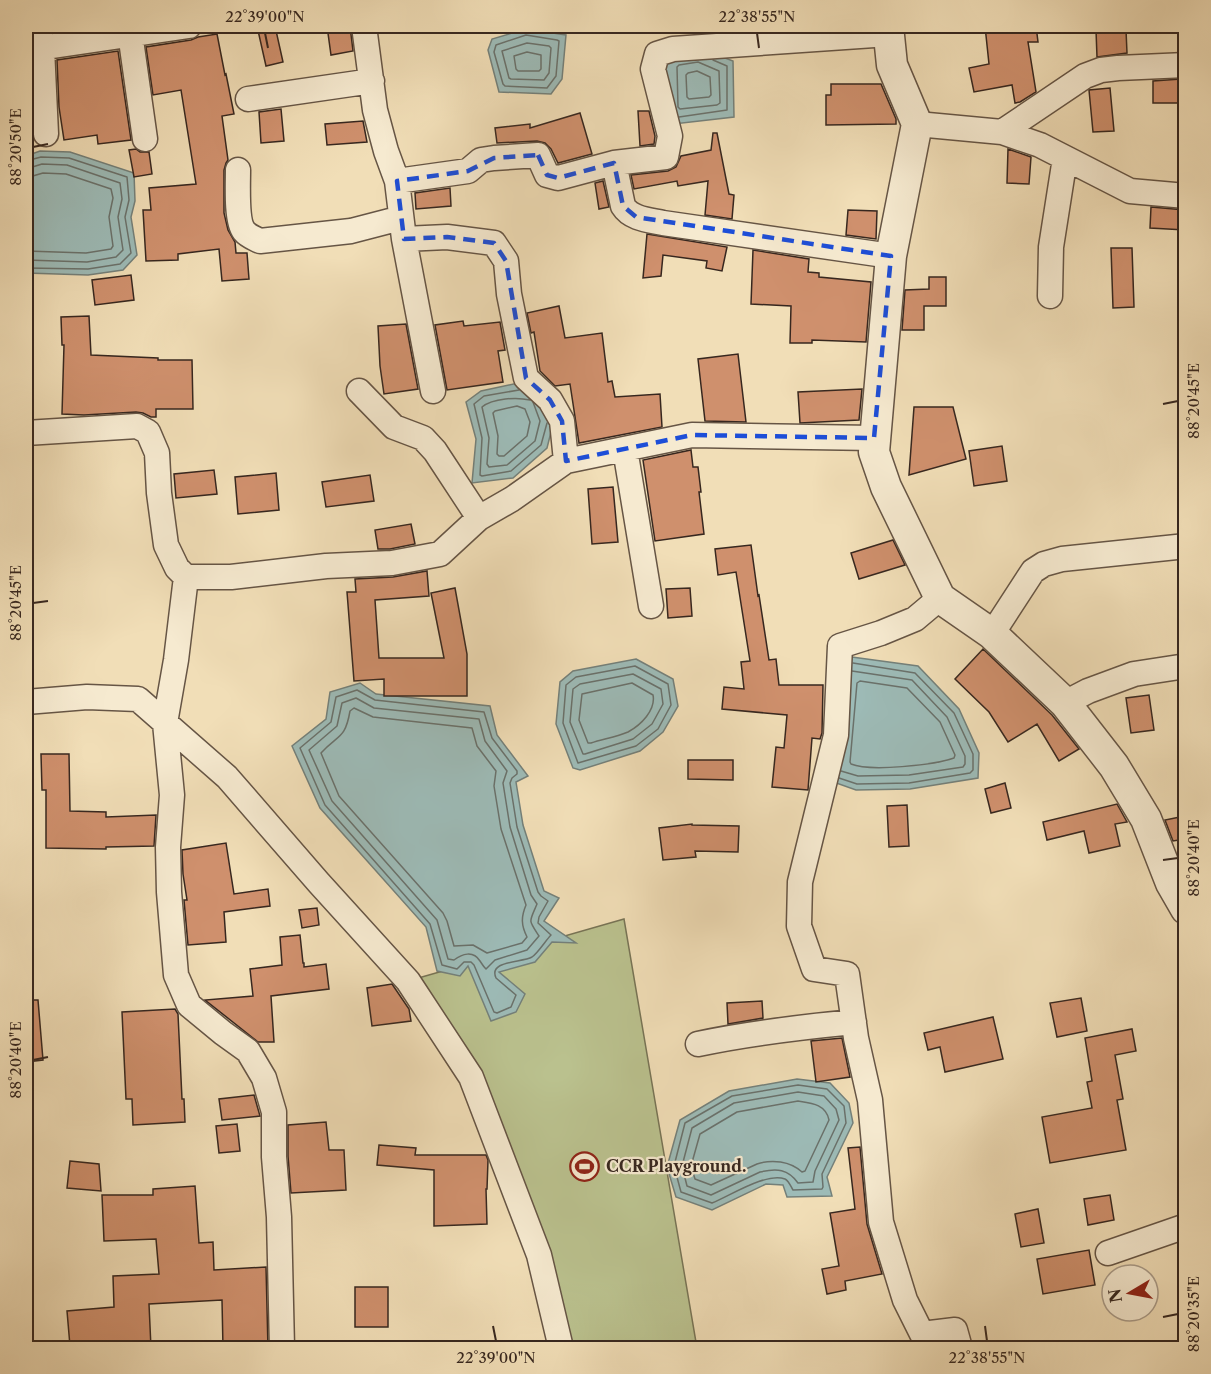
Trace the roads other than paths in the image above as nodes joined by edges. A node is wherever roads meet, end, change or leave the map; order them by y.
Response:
1 (189, 26) edge
2 (364, 26) edge
3 (129, 30) edge
4 (888, 30) edge
5 (35, 41) edge
6 (1185, 65) edge
7 (372, 81) junction
8 (248, 99) dead end
9 (917, 124) junction
10 (1002, 132) junction
11 (46, 134) dead end
12 (145, 139) dead end
13 (1065, 158) junction
14 (614, 163) junction
15 (238, 170) dead end
16 (397, 181) junction
17 (1185, 196) edge
18 (403, 228) junction
19 (891, 256) junction
20 (1050, 296) dead end
21 (359, 391) dead end
22 (433, 391) dead end
23 (26, 433) edge
24 (874, 438) junction
25 (625, 449) junction
26 (566, 461) junction
27 (479, 518) junction
28 (1185, 546) edge
29 (186, 577) junction
30 (940, 598) junction
31 (651, 606) dead end
32 (992, 634) junction
33 (1185, 666) edge
34 (26, 702) edge
35 (1065, 703) junction
36 (165, 723) junction
37 (1185, 909) edge
38 (854, 1022) junction
39 (698, 1044) dead end
40 (1185, 1226) edge
41 (1108, 1253) dead end
42 (282, 1348) edge
43 (561, 1348) edge
44 (960, 1348) edge

1 - 3 street
2 - 7 street
3 - 5 street
3 - 12 street
4 - 9 street
4 - 14 street
5 - 11 street
6 - 10 street
7 - 8 street
7 - 16 street
9 - 10 street
9 - 19 street
10 - 13 street
13 - 17 street
13 - 20 street
14 - 16 street
14 - 19 street
15 - 18 street
16 - 18 street
18 - 22 street
18 - 26 street
19 - 24 street
21 - 27 street
23 - 29 street
24 - 25 street
24 - 30 street
25 - 26 street
25 - 31 street
26 - 27 street
27 - 29 street
28 - 32 street
29 - 36 street
30 - 32 street
30 - 38 street
32 - 35 street
33 - 35 street
34 - 36 street
35 - 37 street
36 - 42 street
36 - 43 street
38 - 39 street
38 - 44 street
40 - 41 street

